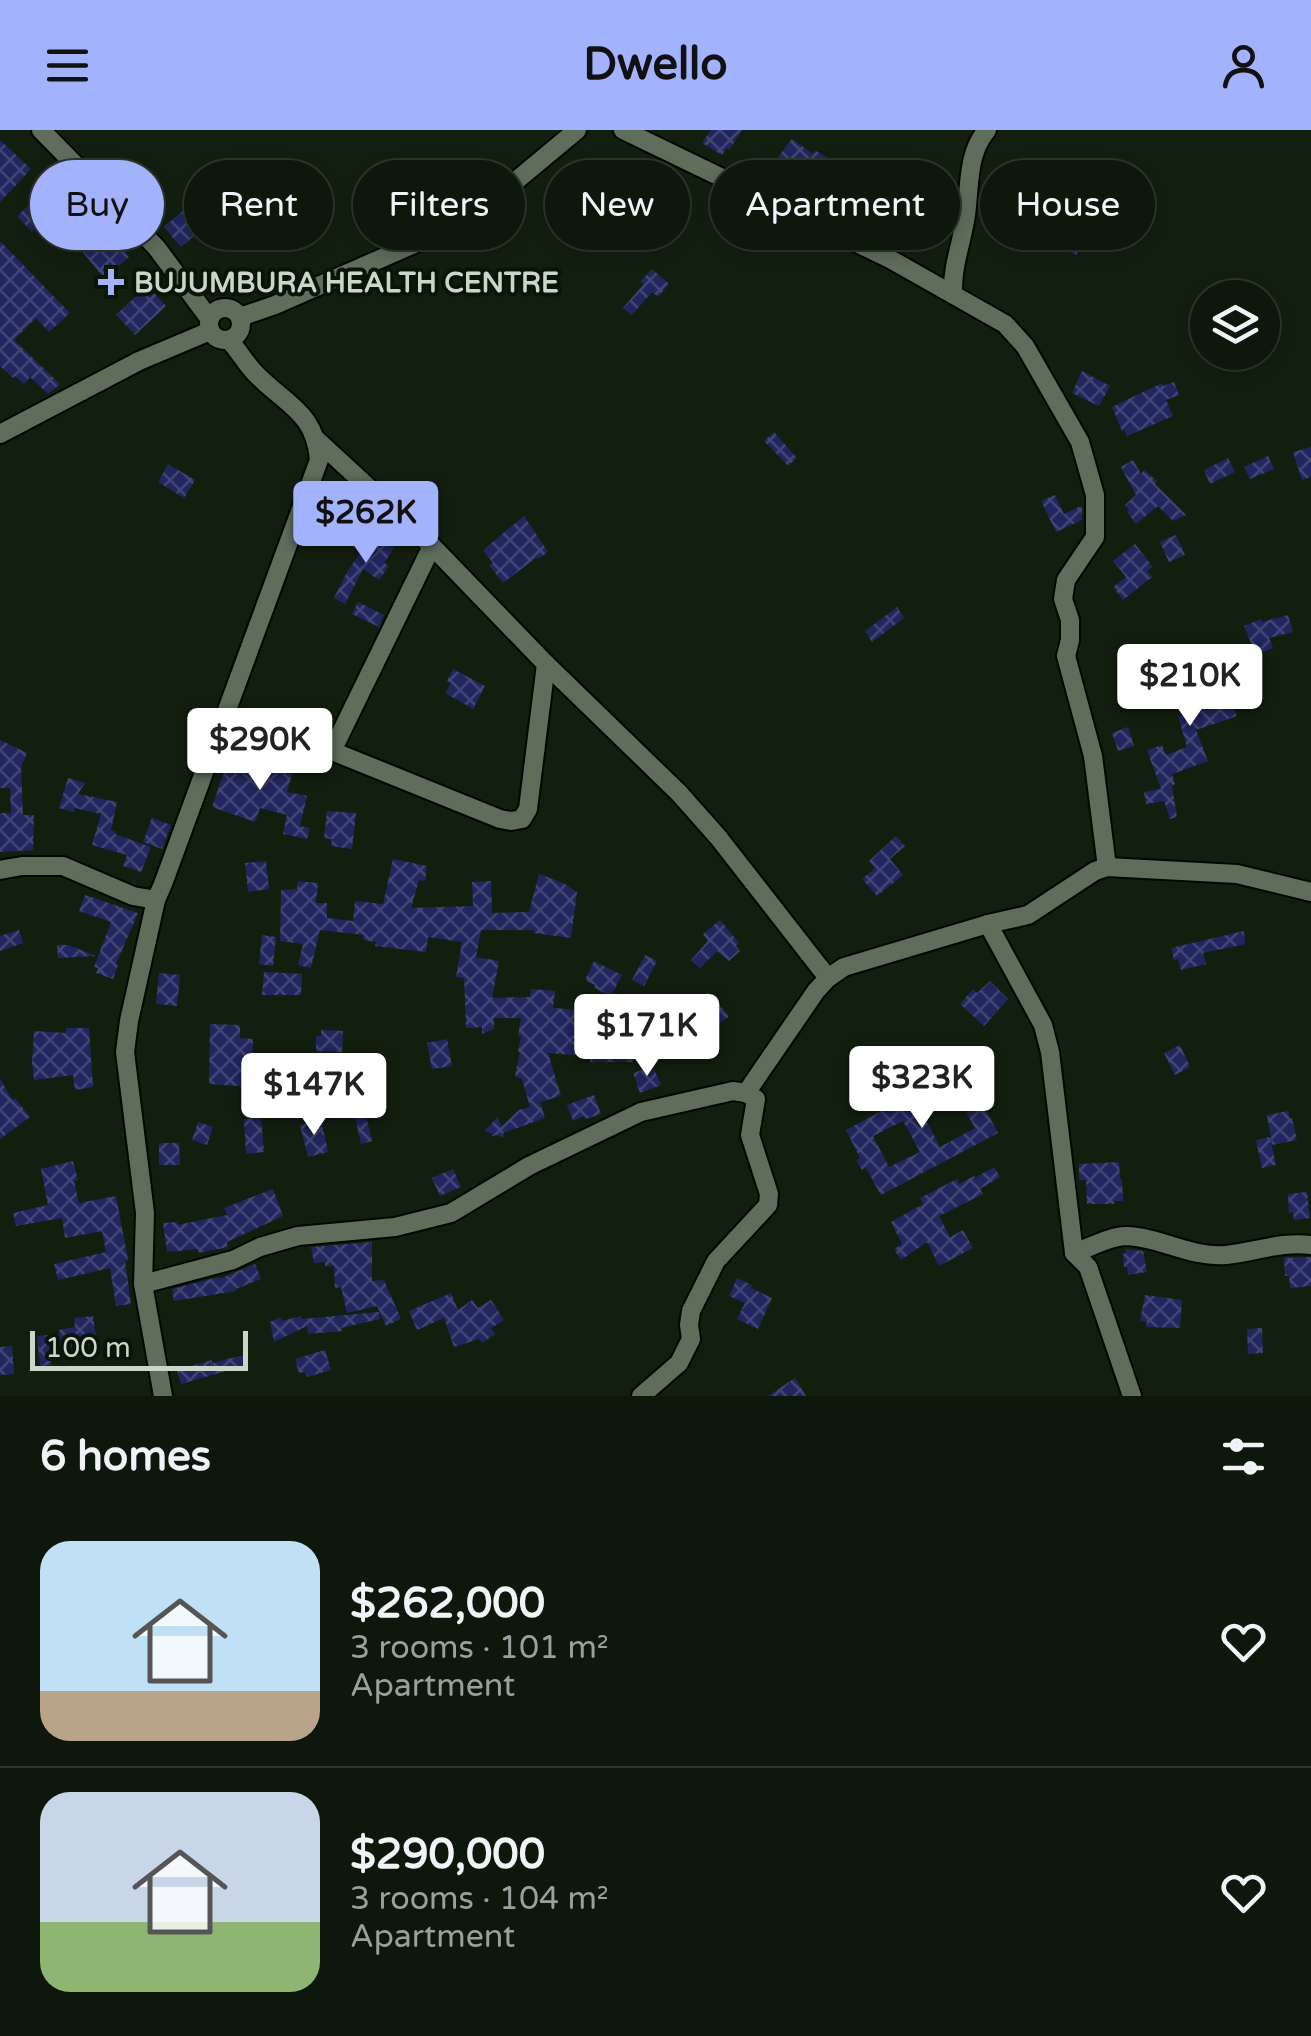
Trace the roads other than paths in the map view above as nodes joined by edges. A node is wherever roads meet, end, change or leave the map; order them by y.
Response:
1 (41, 130) edge
2 (577, 130) edge
3 (622, 130) edge
4 (987, 130) edge
5 (953, 294) junction
6 (240, 317) junction
7 (210, 325) junction
8 (229, 340) junction
9 (0, 434) edge
10 (317, 440) junction
11 (432, 546) junction
12 (546, 664) junction
13 (216, 736) junction
14 (332, 751) junction
15 (1107, 867) junction
16 (0, 870) edge
17 (1311, 892) edge
18 (156, 900) junction
19 (988, 924) junction
20 (828, 978) junction
21 (746, 1093) junction
22 (1311, 1244) edge
23 (1074, 1253) junction
24 (144, 1284) junction
25 (163, 1396) edge
26 (640, 1396) edge
27 (1132, 1396) edge

1 - 7 street
2 - 6 street
3 - 5 street
4 - 5 street
5 - 15 street
6 - 7 street
6 - 8 street
7 - 8 street
7 - 9 street
8 - 10 street
10 - 11 street
10 - 13 street
11 - 12 street
11 - 14 street
12 - 14 street
12 - 20 street
13 - 14 street
13 - 18 street
15 - 17 street
15 - 19 street
16 - 18 street
18 - 24 street
19 - 20 street
19 - 23 street
20 - 21 street
21 - 24 street
21 - 26 street
22 - 23 street
23 - 27 street
24 - 25 street

